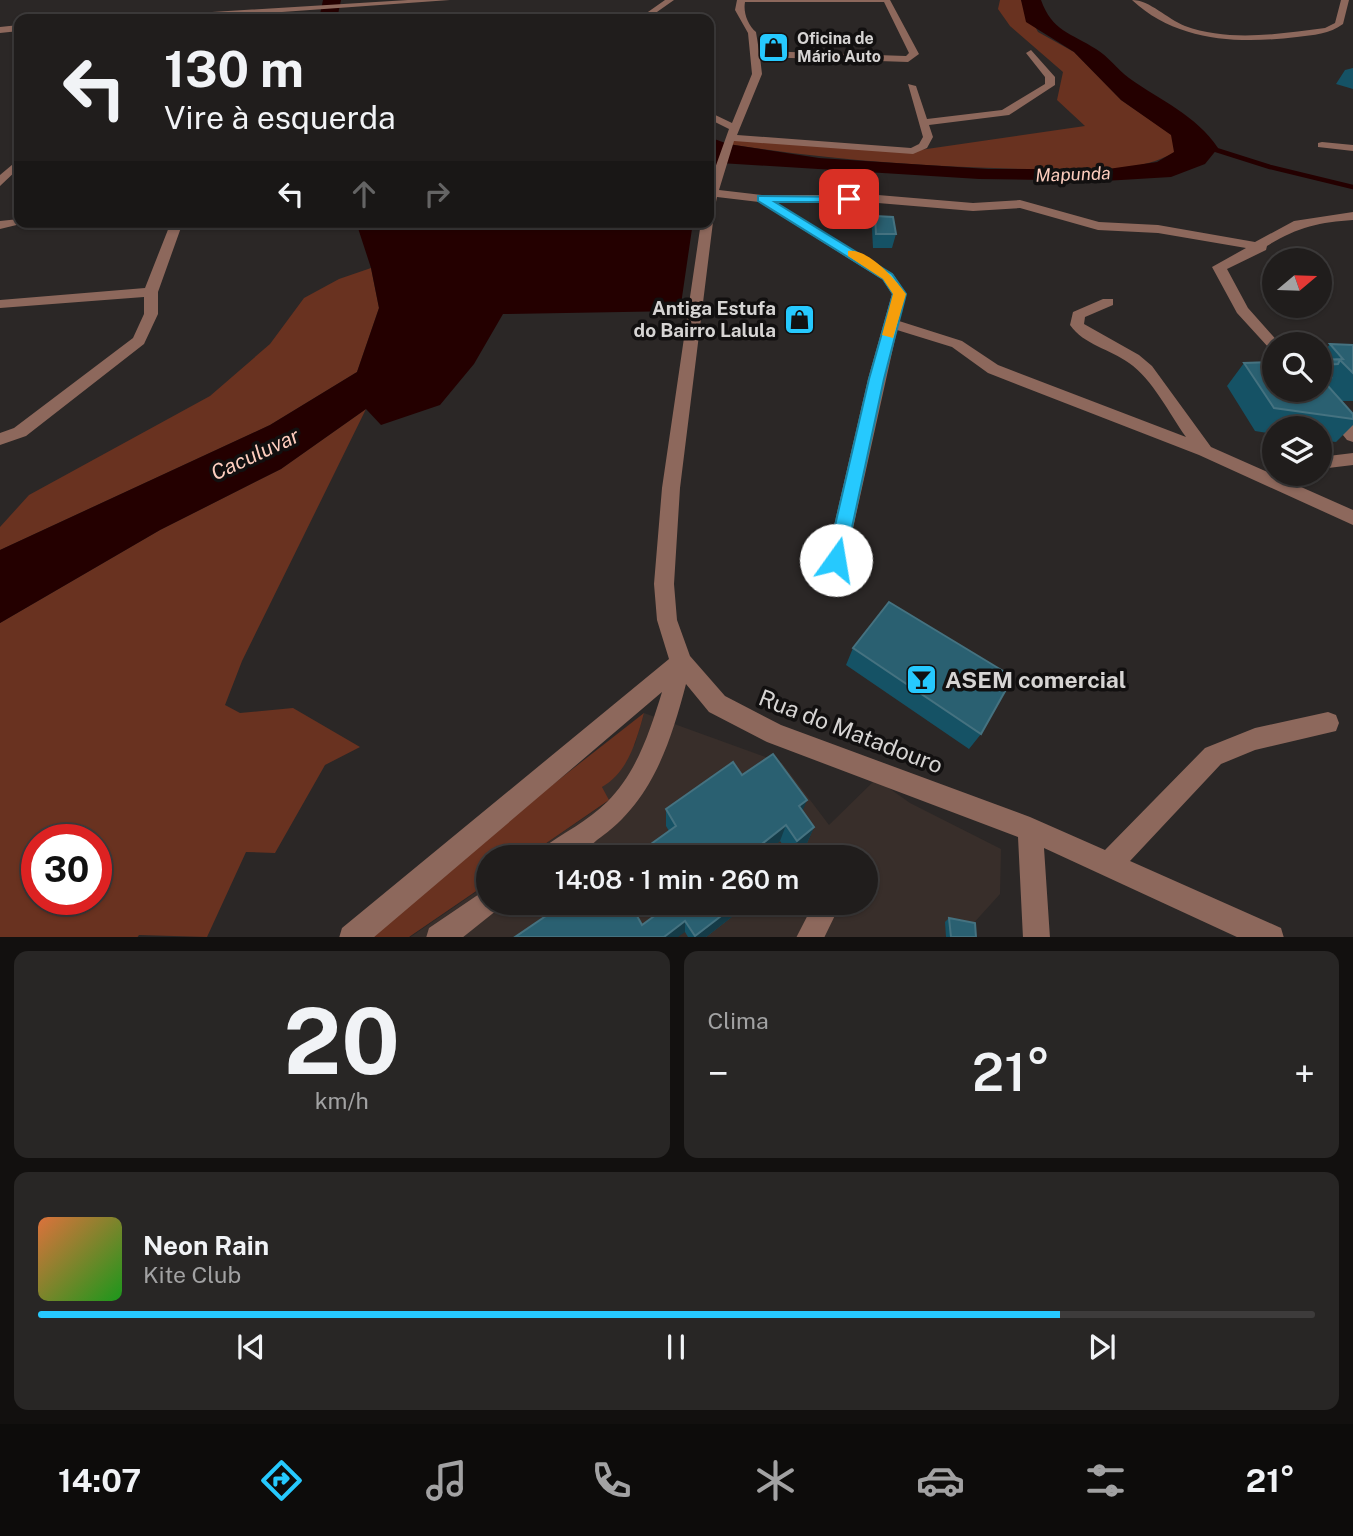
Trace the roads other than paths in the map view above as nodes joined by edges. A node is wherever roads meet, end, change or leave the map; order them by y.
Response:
1 (446, 0) edge
2 (670, 0) edge
3 (741, 0) edge
4 (1136, 0) edge
5 (1345, 0) edge
6 (378, 6) junction
7 (229, 14) edge
8 (377, 14) edge
9 (649, 14) edge
10 (1031, 53) dead end
11 (757, 54) junction
12 (911, 86) dead end
13 (714, 120) edge
14 (924, 122) junction
15 (731, 137) junction
16 (1322, 145) dead end
17 (1353, 148) edge
18 (14, 167) edge
19 (0, 182) edge
20 (714, 183) edge
21 (714, 193) edge
22 (762, 199) junction
23 (1353, 216) edge
24 (175, 228) edge
25 (706, 228) edge
26 (1261, 247) junction
27 (151, 292) junction
28 (1108, 302) dead end
29 (0, 304) edge
30 (892, 324) junction
31 (1262, 332) edge
32 (1324, 402) edge
33 (1353, 436) edge
34 (0, 439) edge
35 (1205, 451) junction
36 (1353, 459) edge
37 (1332, 462) edge
38 (1262, 470) edge
39 (1248, 472) junction
40 (1353, 518) edge
41 (836, 560) dead end
42 (681, 662) junction
43 (1328, 723) dead end
44 (1030, 829) junction
45 (568, 845) edge
46 (1107, 866) junction
47 (476, 910) edge
48 (821, 915) edge
49 (352, 937) edge
50 (439, 937) edge
51 (809, 937) edge
52 (1037, 937) edge
53 (1271, 937) edge

1 - 6 street
2 - 9 street
3 - 11 street
3 - 11 street
4 - 5 street
6 - 7 street
6 - 8 street
10 - 14 street
11 - 15 street
12 - 14 street
13 - 15 street
14 - 15 street
15 - 20 street
16 - 17 street
18 - 19 street
21 - 22 street
22 - 26 street
22 - 30 street
23 - 26 street
24 - 27 street
25 - 42 street, Rua do Matadouro
26 - 31 street
27 - 29 street
27 - 34 street
28 - 35 street
30 - 35 street
30 - 41 street
32 - 33 street
35 - 39 street
36 - 37 street
38 - 39 street
39 - 40 street
42 - 44 street, Rua do Matadouro
42 - 45 street
42 - 49 street
43 - 46 street
44 - 46 street, Rua do Matadouro
44 - 52 street
46 - 53 street, Rua do Matadouro
47 - 50 street
48 - 51 street

